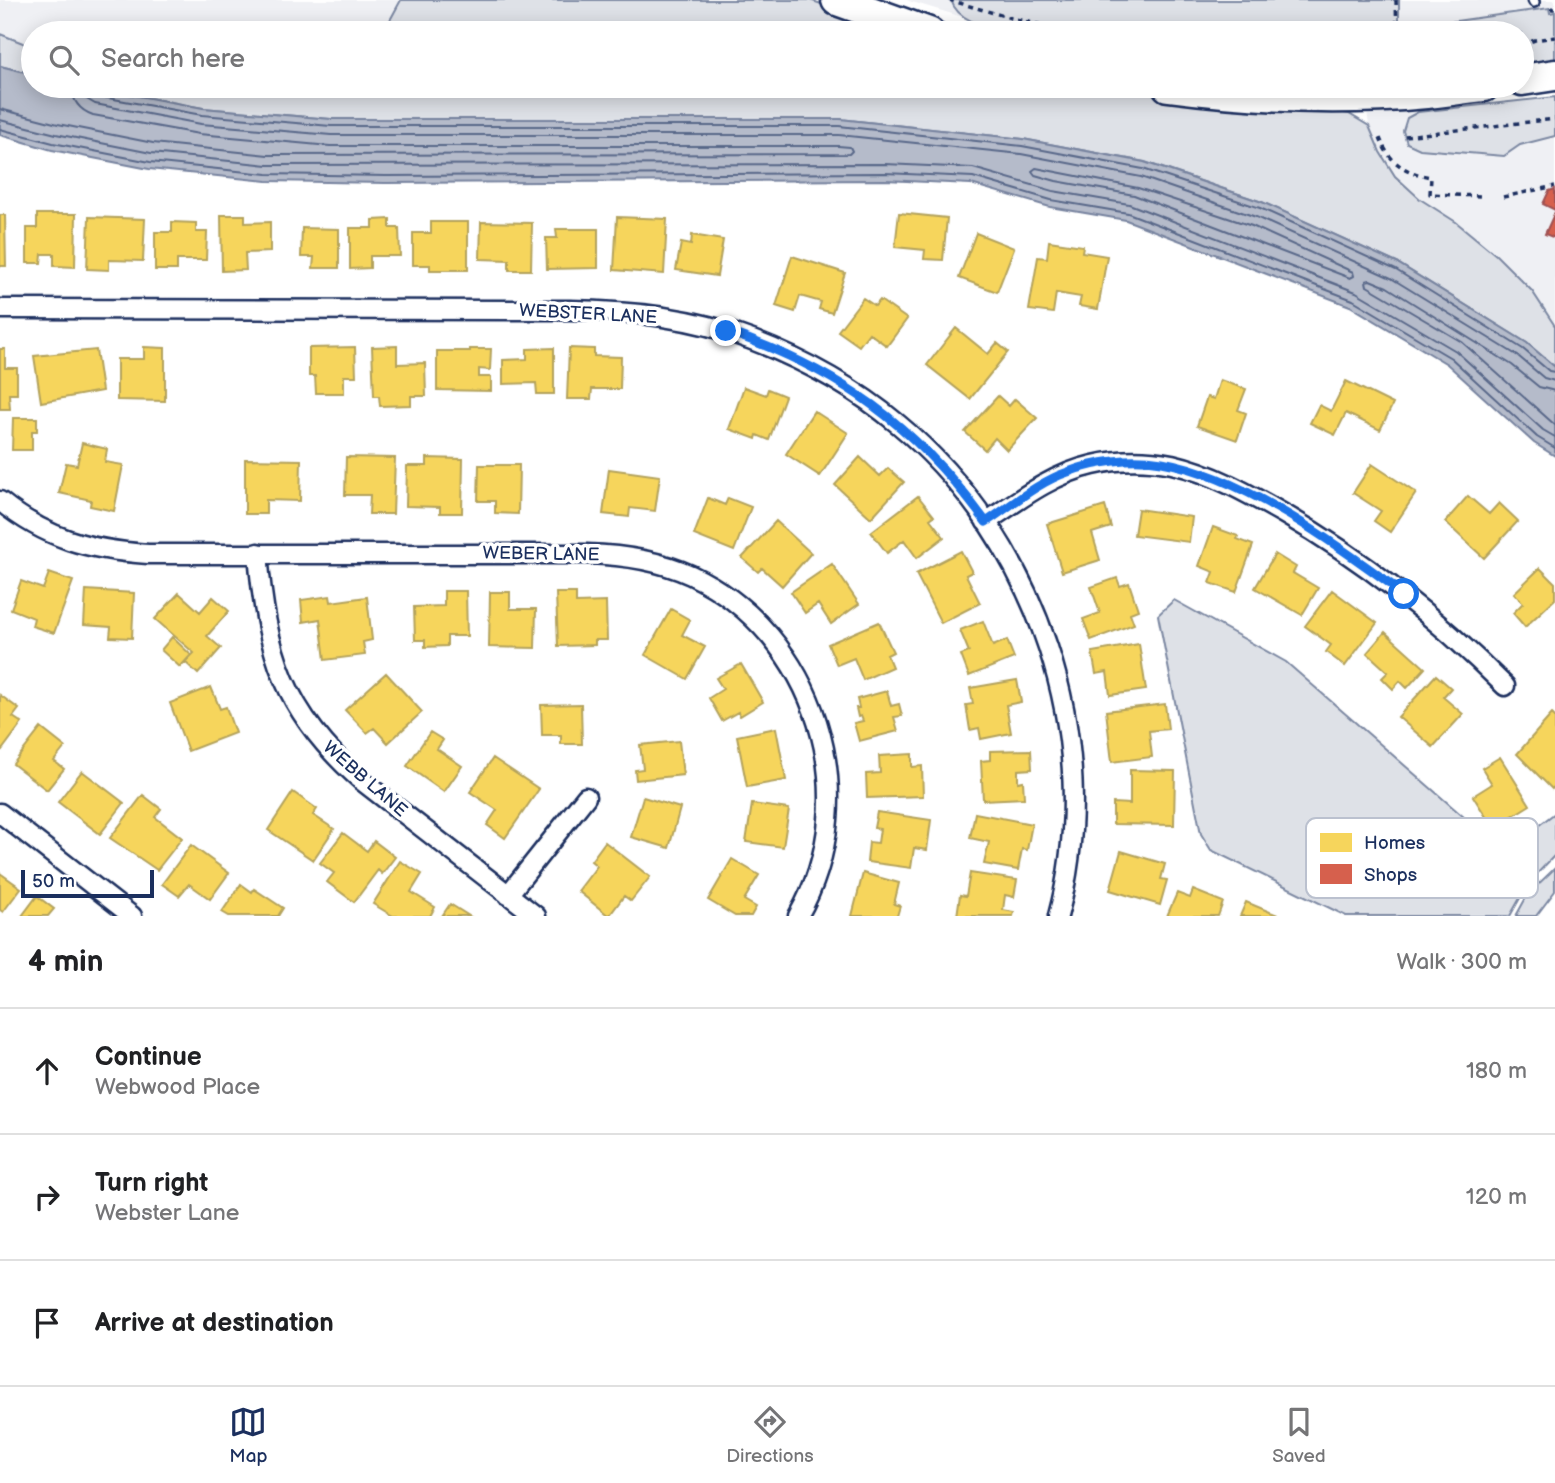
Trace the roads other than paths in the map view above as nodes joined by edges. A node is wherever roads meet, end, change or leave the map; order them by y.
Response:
1 (837, 0) edge
2 (896, 21) edge
3 (1555, 75) edge
4 (1534, 78) edge
5 (0, 309) edge
6 (0, 501) edge
7 (986, 522) junction
8 (258, 553) junction
9 (1505, 686) dead end
10 (586, 797) dead end
11 (0, 813) edge
12 (508, 895) junction
13 (132, 916) edge
14 (536, 916) edge
15 (798, 916) edge
16 (1058, 916) edge

1 - 2 main road
3 - 4 main road
5 - 7 street, WEBSTER LANE
6 - 8 street, WEBER LANE
7 - 9 street
7 - 16 street, WEBSTER LANE
8 - 12 street, WEBB LANE
8 - 15 street, WEBER LANE
10 - 12 street
11 - 13 street
12 - 14 street, WEBB LANE

